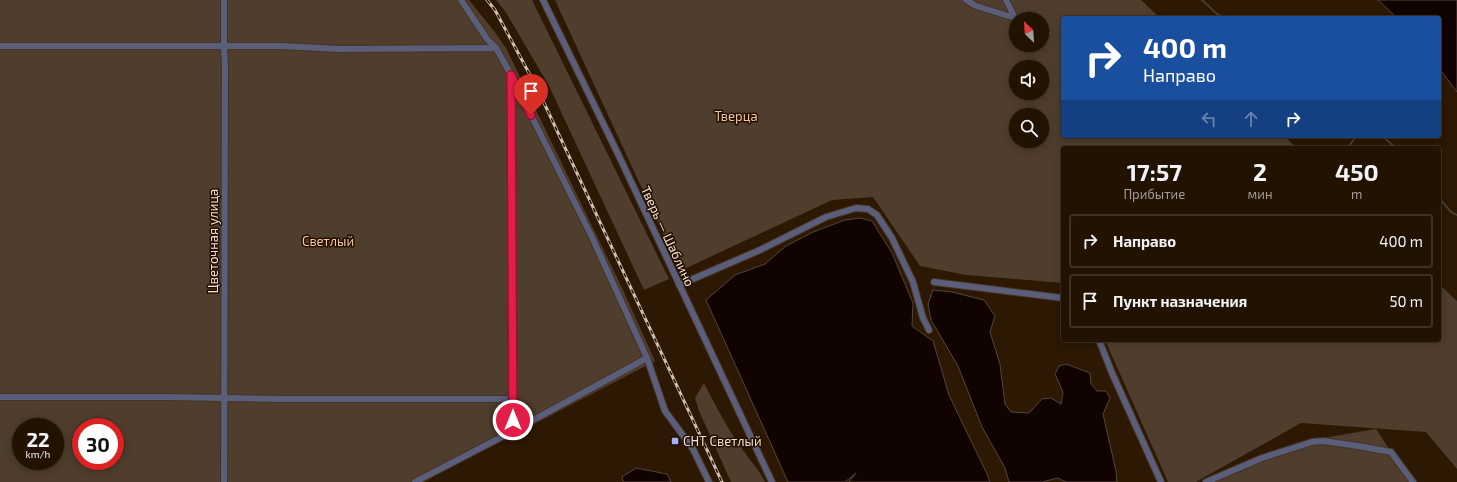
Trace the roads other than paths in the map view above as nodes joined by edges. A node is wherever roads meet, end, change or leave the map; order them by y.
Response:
1 (224, 0) edge
2 (461, 0) edge
3 (543, 0) edge
4 (966, 0) edge
5 (1006, 0) edge
6 (1011, 12) edge
7 (1009, 18) edge
8 (0, 46) edge
9 (224, 46) junction
10 (496, 48) junction
11 (511, 75) junction
12 (934, 282) dead end
13 (679, 285) junction
14 (1061, 298) edge
15 (929, 330) dead end
16 (1101, 342) edge
17 (647, 358) junction
18 (0, 397) edge
19 (224, 398) junction
20 (513, 399) junction
21 (513, 431) junction
22 (224, 482) edge
23 (415, 482) edge
24 (709, 482) edge
25 (772, 482) edge
26 (1161, 482) edge
27 (1206, 482) edge
28 (1413, 482) edge

1 - 9 street, Цветочная улица
2 - 10 street
3 - 13 street, Тверь — Шаблино
4 - 7 street
5 - 6 street
8 - 9 street
9 - 10 street
9 - 19 street, Цветочная улица
10 - 11 street
11 - 17 street
11 - 20 street
12 - 14 street
13 - 15 street
13 - 25 street, Тверь — Шаблино
16 - 26 street
17 - 21 street
17 - 24 street
18 - 19 street
19 - 20 street
19 - 22 street, Цветочная улица
20 - 21 street
21 - 23 street
27 - 28 street

